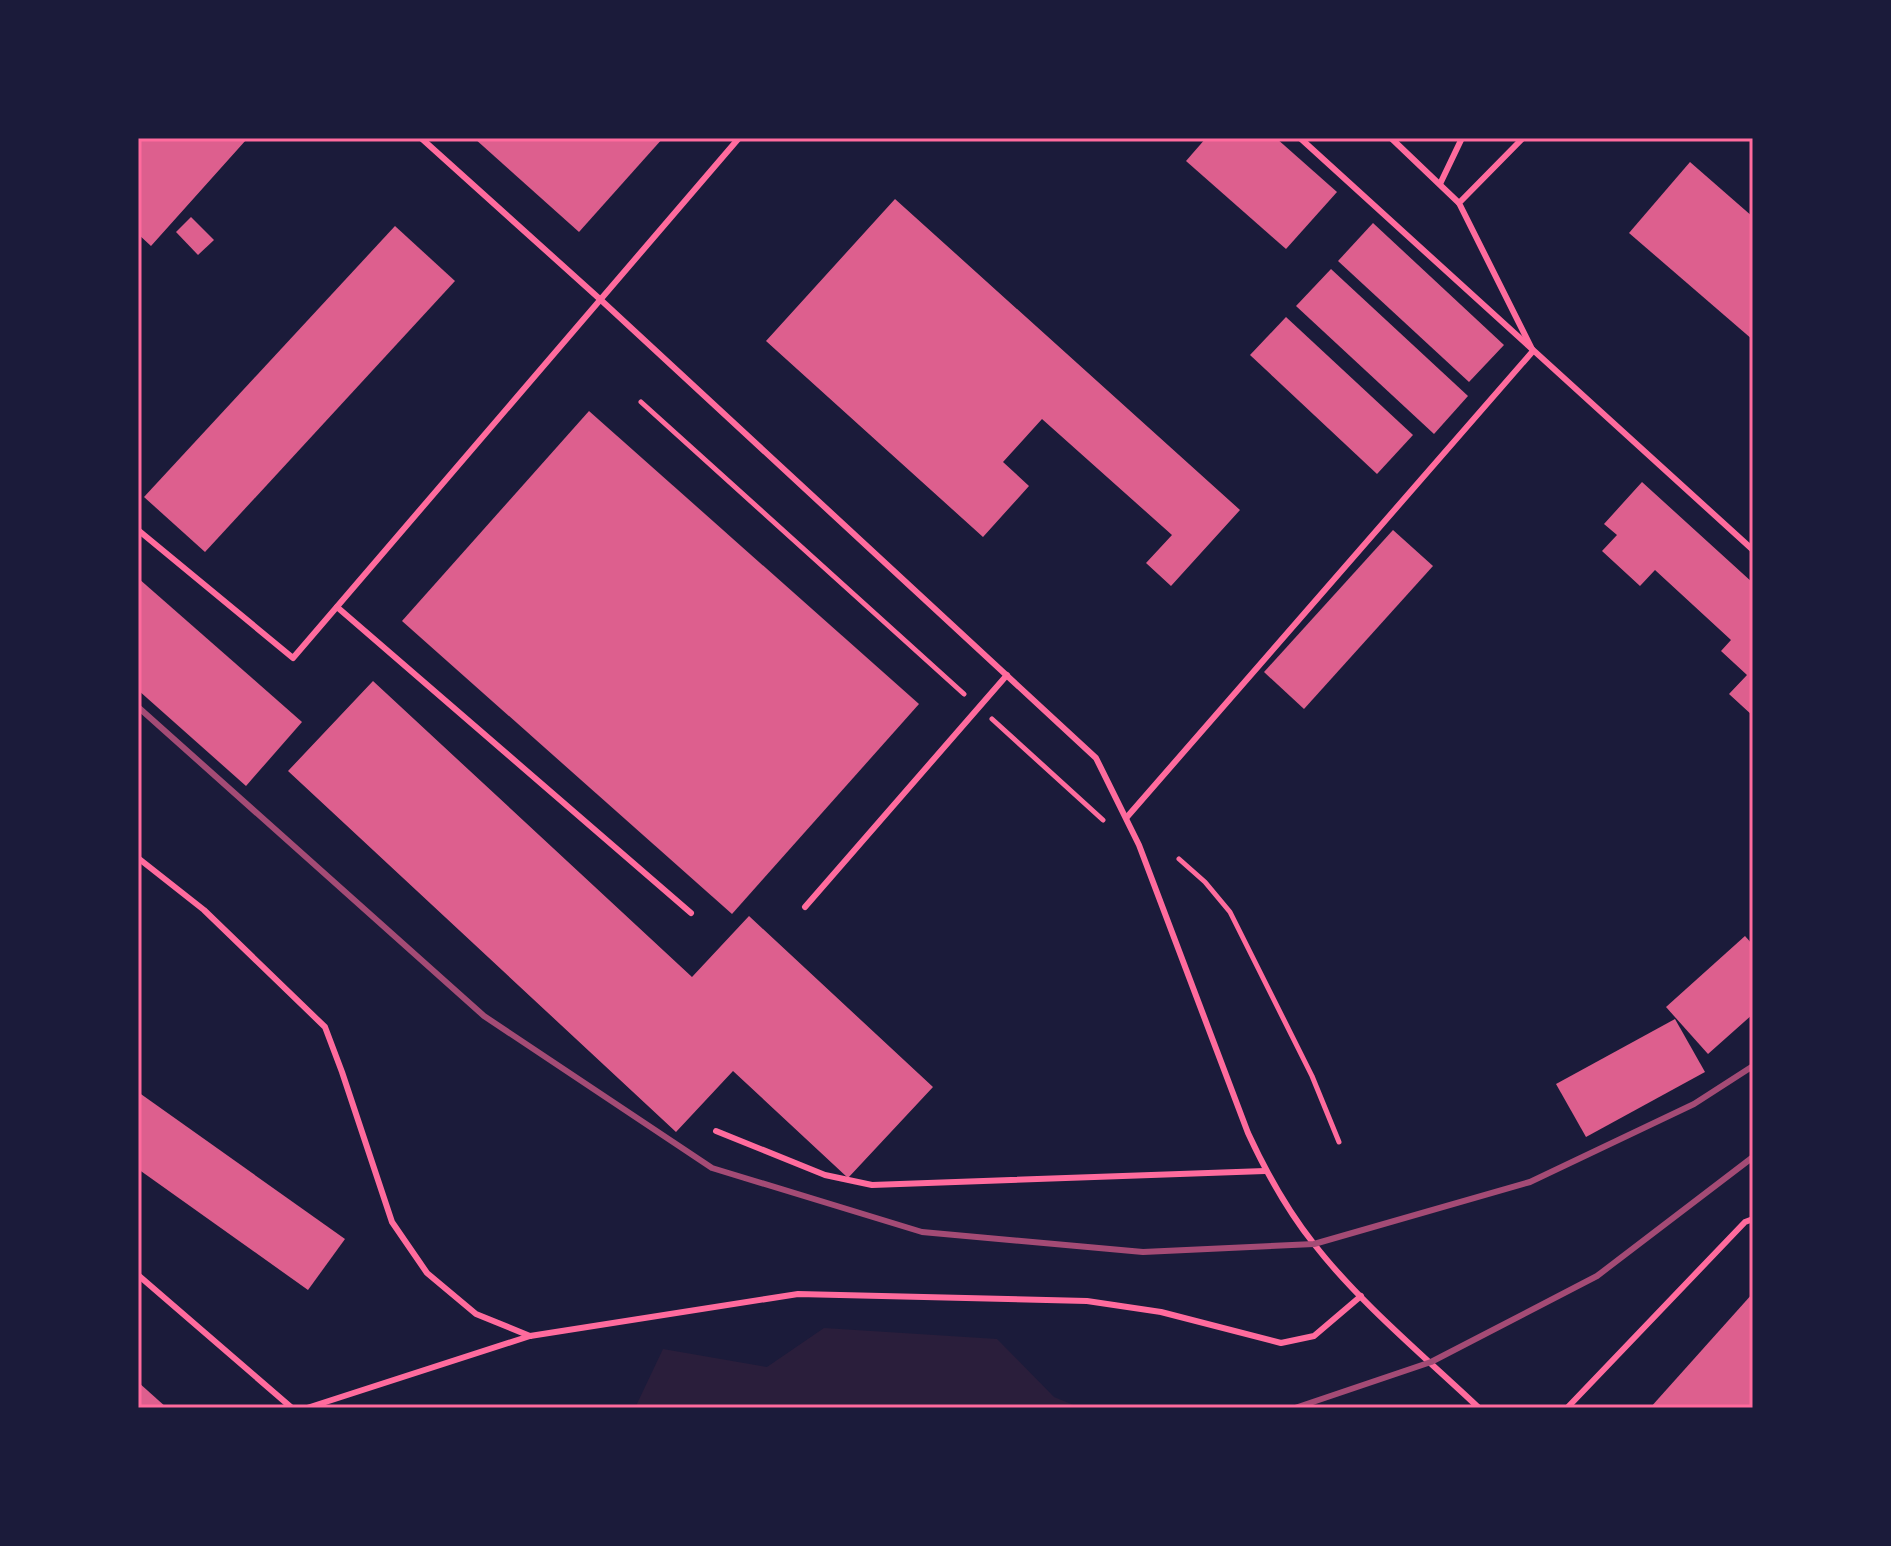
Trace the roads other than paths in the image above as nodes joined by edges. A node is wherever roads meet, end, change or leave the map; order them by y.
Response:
1 (421, 138) edge
2 (739, 138) edge
3 (1300, 138) edge
4 (1391, 138) edge
5 (1462, 138) edge
6 (1523, 138) edge
7 (1440, 184) junction
8 (1459, 203) junction
9 (602, 301) junction
10 (1533, 351) junction
11 (138, 530) edge
12 (1753, 550) edge
13 (337, 607) junction
14 (1007, 675) junction
15 (1127, 817) junction
16 (138, 858) edge
17 (805, 907) dead end
18 (691, 913) dead end
19 (716, 1131) dead end
20 (1265, 1171) junction
21 (1753, 1219) edge
22 (138, 1275) edge
23 (1361, 1296) junction
24 (530, 1336) junction
25 (292, 1408) edge
26 (307, 1408) edge
27 (1479, 1408) edge
28 (1567, 1408) edge

1 - 9 lane
2 - 9 lane
3 - 10 lane
4 - 7 lane
5 - 7 lane
6 - 8 lane
7 - 8 lane
8 - 10 lane
9 - 13 lane
9 - 14 lane
10 - 12 lane
10 - 15 lane
11 - 13 lane
13 - 18 lane
14 - 15 lane
14 - 17 lane
15 - 20 lane
16 - 24 lane
19 - 20 lane
20 - 23 lane
21 - 28 lane
22 - 25 lane
23 - 24 lane
23 - 27 lane
24 - 26 lane

